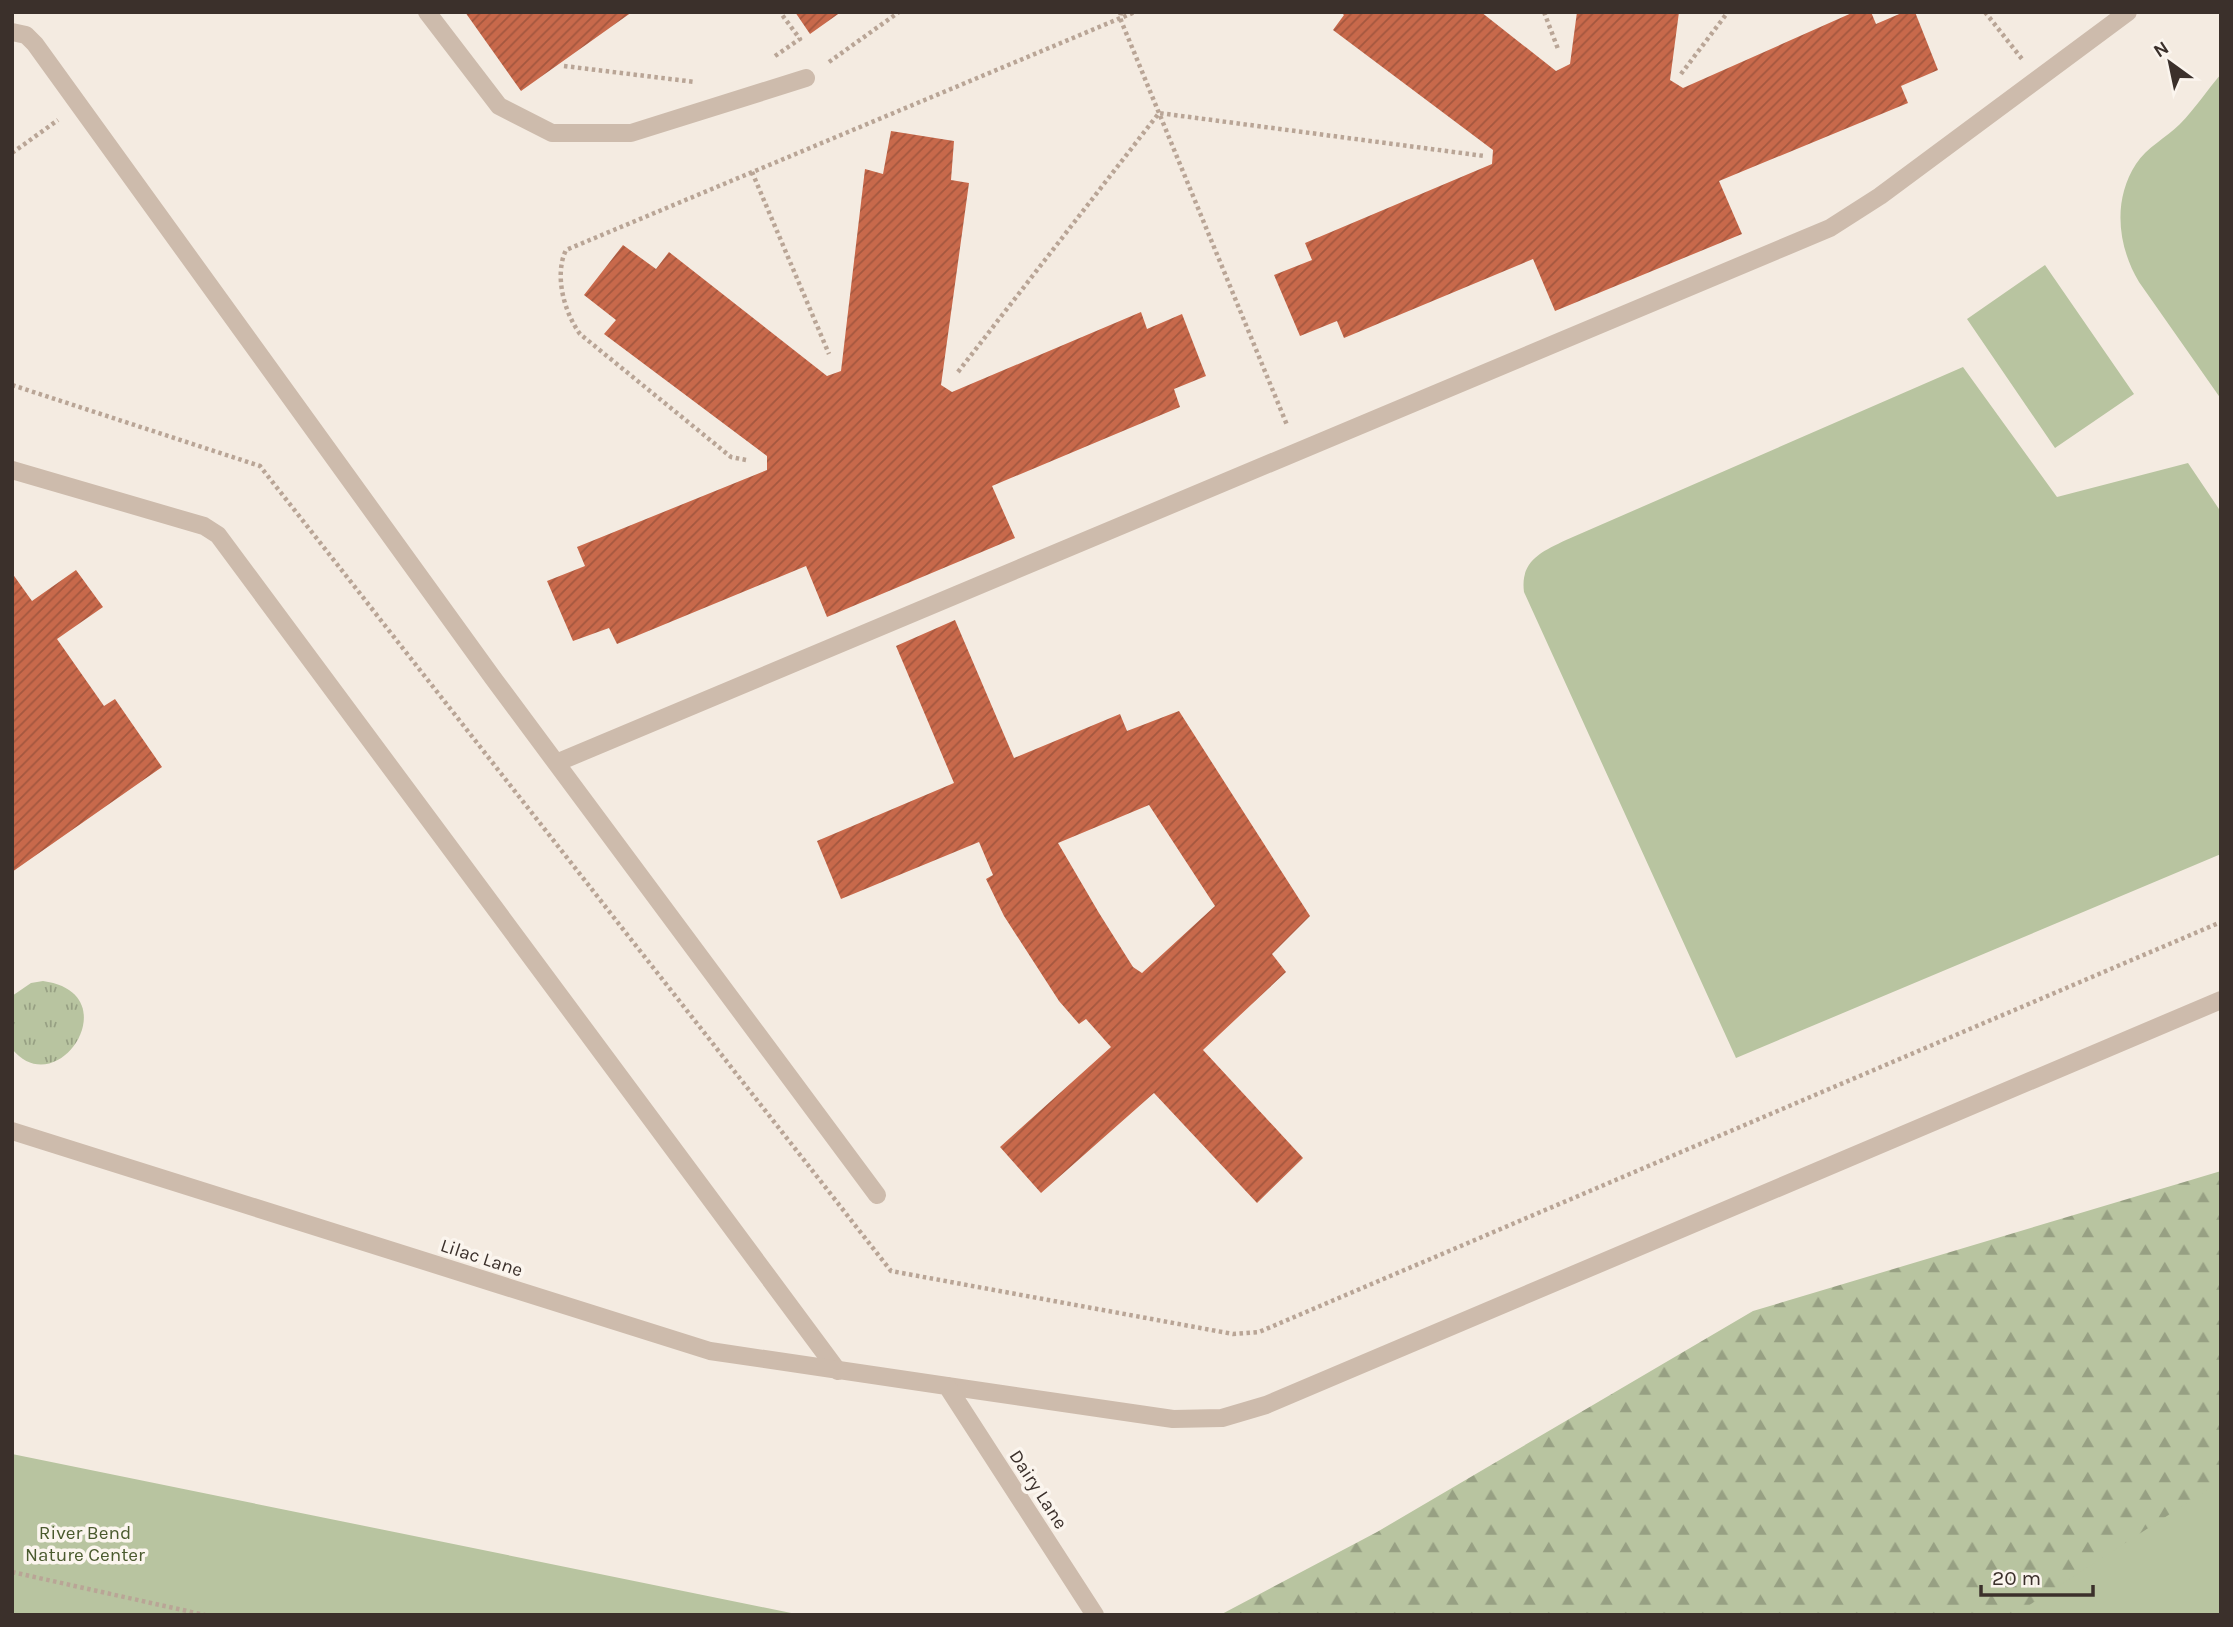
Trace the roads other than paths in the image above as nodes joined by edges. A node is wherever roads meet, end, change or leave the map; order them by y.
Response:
1 (427, 12) edge
2 (2128, 12) edge
3 (12, 32) edge
4 (806, 78) road end
5 (12, 470) edge
6 (556, 763) junction
7 (2221, 1000) edge
8 (12, 1131) edge
9 (877, 1195) dead end
10 (838, 1371) junction
11 (947, 1386) junction
12 (1096, 1615) edge

1 - 4 street
2 - 6 street
3 - 6 street
5 - 10 street
6 - 9 street
7 - 11 street, Lilac Lane
8 - 10 street, Lilac Lane
10 - 11 street, Lilac Lane
11 - 12 street, Dairy Lane

